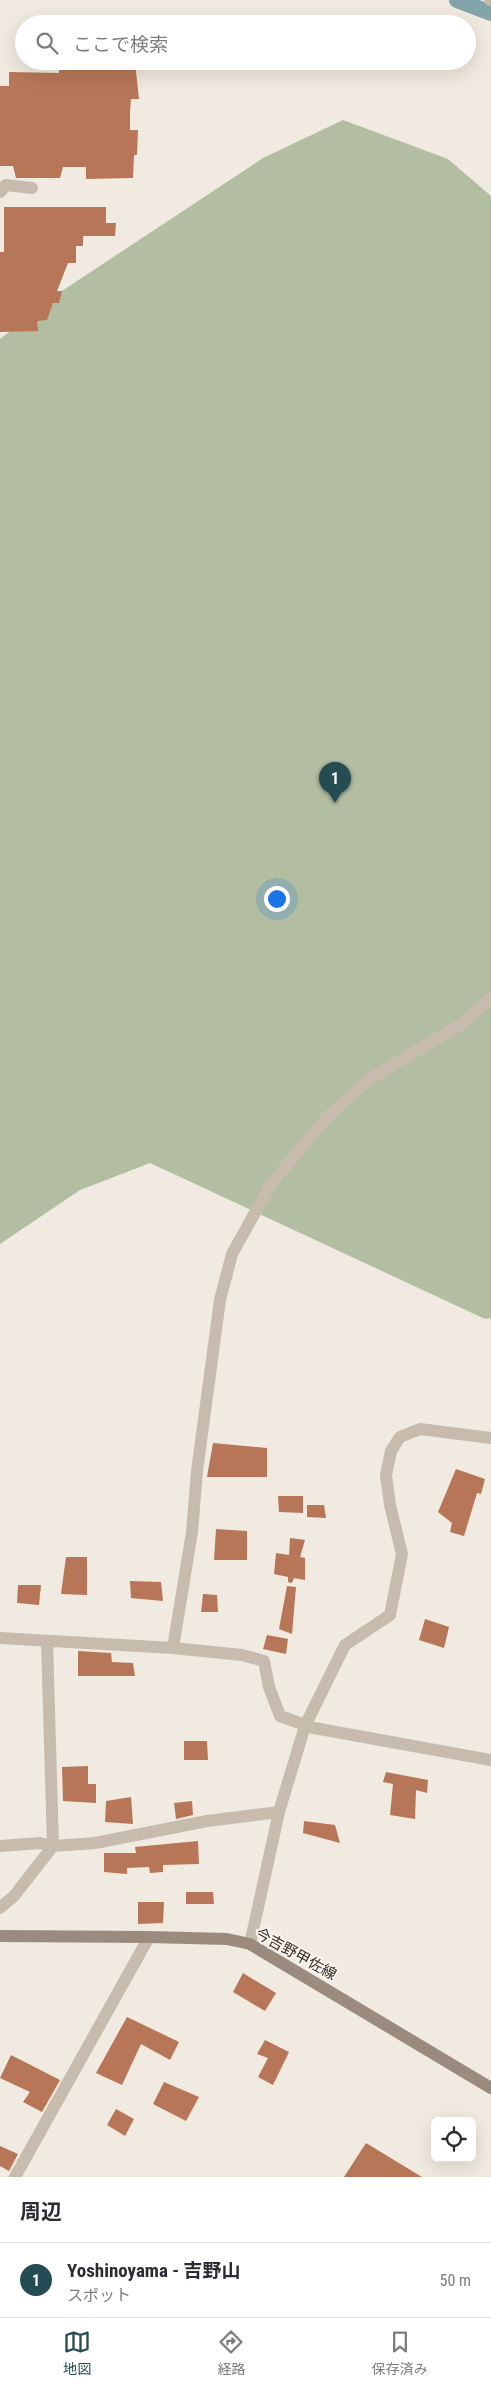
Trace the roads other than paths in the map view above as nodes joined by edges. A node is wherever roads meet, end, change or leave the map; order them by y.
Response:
1 (32, 188) dead end
2 (0, 192) edge
3 (491, 998) edge
4 (491, 1438) edge
5 (0, 1638) edge
6 (48, 1641) junction
7 (172, 1648) junction
8 (305, 1726) junction
9 (491, 1760) edge
10 (279, 1812) junction
11 (0, 1846) edge
12 (53, 1846) junction
13 (0, 1908) edge
14 (0, 1936) edge
15 (149, 1937) junction
16 (250, 1944) junction
17 (491, 2088) edge
18 (15, 2177) edge

1 - 2 street
3 - 7 street
4 - 8 street
5 - 6 street
6 - 7 street
6 - 12 street
7 - 8 street
8 - 9 street
8 - 10 street
10 - 12 street
10 - 16 street
11 - 12 street
12 - 13 street
14 - 15 main road, 今吉野甲佐線
15 - 16 main road, 今吉野甲佐線
15 - 18 street
16 - 17 main road, 今吉野甲佐線

